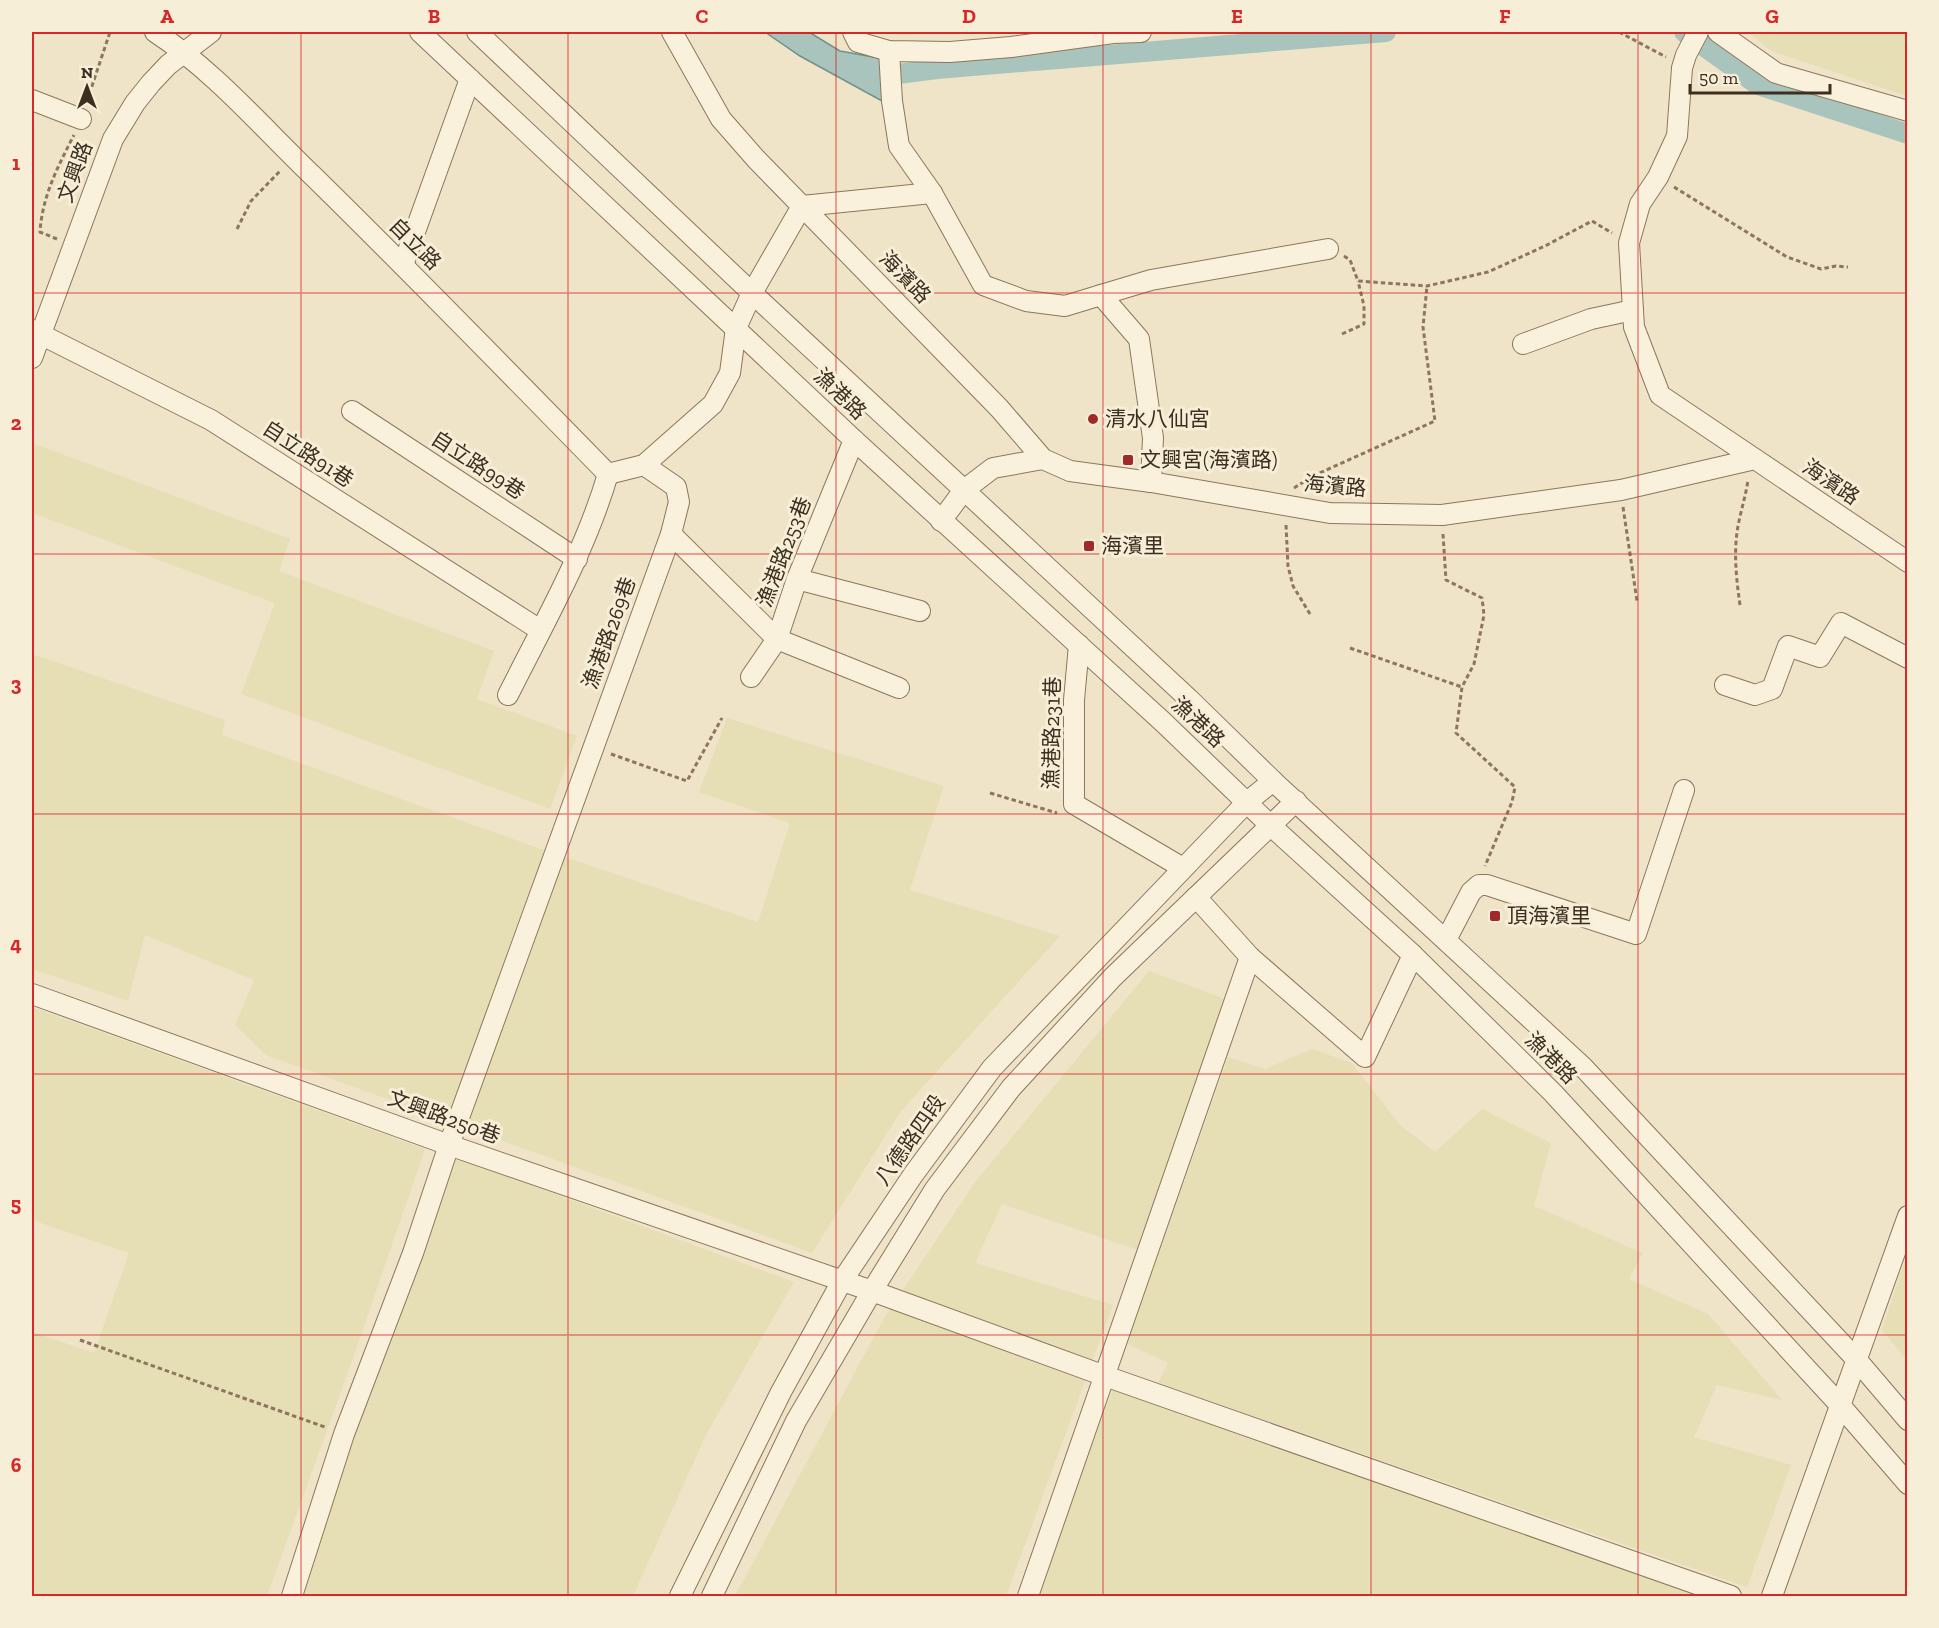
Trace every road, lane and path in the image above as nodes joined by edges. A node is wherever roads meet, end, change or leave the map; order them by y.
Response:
1 (110, 32) edge
2 (155, 32) edge
3 (211, 32) edge
4 (420, 32) edge
5 (477, 32) edge
6 (672, 32) edge
7 (853, 32) edge
8 (1141, 32) edge
9 (1619, 32) edge
10 (1698, 32) edge
11 (1718, 32) edge
12 (185, 51) junction
13 (889, 51) junction
14 (1684, 61) junction
15 (470, 79) junction
16 (32, 100) edge
17 (1908, 111) edge
18 (81, 119) junction
19 (293, 157) junction
20 (1658, 177) junction
21 (932, 193) junction
22 (802, 206) junction
23 (237, 229) dead end
24 (1629, 243) junction
25 (74, 245) junction
26 (1328, 249) joint
27 (403, 265) junction
28 (1848, 267) dead end
29 (1358, 281) junction
30 (1427, 286) junction
31 (752, 293) junction
32 (1101, 295) junction
33 (1633, 310) junction
34 (736, 328) junction
35 (36, 332) edge
36 (1342, 334) dead end
37 (1523, 344) dead end
38 (32, 358) edge
39 (352, 411) dead end
40 (854, 440) junction
41 (1043, 459) junction
42 (1755, 459) junction
43 (644, 465) junction
44 (608, 474) junction
45 (1151, 482) junction
46 (964, 490) junction
47 (1621, 490) junction
48 (1278, 503) junction
49 (1442, 515) junction
50 (941, 521) junction
51 (671, 534) junction
52 (577, 559) junction
53 (1908, 562) edge
54 (797, 579) junction
55 (1637, 600) dead end
56 (1740, 605) dead end
57 (920, 611) dead end
58 (1310, 614) dead end
59 (540, 630) junction
60 (777, 639) junction
61 (1079, 645) junction
62 (1350, 648) dead end
63 (1908, 658) edge
64 (751, 677) dead end
65 (1725, 686) dead end
66 (1462, 687) junction
67 (899, 688) dead end
68 (508, 695) dead end
69 (722, 718) dead end
70 (592, 748) junction
71 (1273, 781) junction
72 (1684, 790) dead end
73 (990, 793) dead end
74 (1296, 801) junction
75 (1247, 802) junction
76 (1080, 807) junction
77 (1270, 825) junction
78 (1183, 868) junction
79 (1479, 885) junction
80 (1196, 897) junction
81 (1446, 940) junction
82 (1413, 955) junction
83 (1250, 957) junction
84 (32, 994) edge
85 (449, 1145) junction
86 (886, 1216) junction
87 (1908, 1216) edge
88 (910, 1230) junction
89 (842, 1281) junction
90 (872, 1291) junction
91 (80, 1340) dead end
92 (1856, 1359) junction
93 (1106, 1376) junction
94 (1839, 1404) junction
95 (1908, 1420) edge
96 (344, 1434) junction
97 (1908, 1484) edge
98 (292, 1596) edge
99 (680, 1596) edge
100 (712, 1596) edge
101 (1028, 1596) edge
102 (1731, 1596) edge
103 (1772, 1596) edge

1 - 18 path
2 - 12 street, 自立路
3 - 12 street, 文興路
4 - 15 street, 漁港路
5 - 31 street, 漁港路
6 - 22 street, 海濱路
7 - 13 street
8 - 13 street
9 - 14 path
10 - 14 street
11 - 17 street
12 - 19 street, 自立路
12 - 25 street, 文興路
13 - 21 street
14 - 20 street
15 - 27 street
15 - 34 street, 漁港路
16 - 18 street
18 - 25 path
19 - 23 path
19 - 27 street, 自立路
20 - 24 street
20 - 28 path
21 - 22 street
21 - 32 street
22 - 31 street
22 - 41 street, 海濱路
24 - 30 path
24 - 33 street
25 - 35 street, 文興路
26 - 29 path
26 - 32 street
27 - 44 street, 自立路
29 - 30 path
29 - 36 path
30 - 48 path
31 - 34 street
31 - 46 street, 漁港路
32 - 45 street
33 - 37 street
33 - 42 street
34 - 40 street, 漁港路
34 - 43 street
35 - 38 street, 文興路
35 - 59 street, 自立路91巷
39 - 52 street, 自立路99巷
40 - 50 street, 漁港路
40 - 54 street, 漁港路253巷
41 - 45 street, 海濱路
41 - 46 street
42 - 47 street, 海濱路
42 - 53 street, 海濱路
42 - 56 path
43 - 44 street
43 - 51 street, 漁港路269巷
44 - 52 street
45 - 48 street, 海濱路
46 - 50 street
46 - 71 street, 漁港路
47 - 49 street, 海濱路
47 - 55 path
48 - 49 street, 海濱路
48 - 58 path
49 - 66 path
50 - 61 street, 漁港路
51 - 60 street
51 - 70 street, 漁港路269巷
52 - 59 street
54 - 57 street
54 - 60 street, 漁港路253巷
59 - 68 street
60 - 64 street, 漁港路253巷
60 - 67 street
61 - 75 street, 漁港路
61 - 76 street, 漁港路231巷
62 - 66 path
63 - 65 street
66 - 79 path
69 - 70 path
70 - 85 street, 漁港路269巷
71 - 74 street, 漁港路
71 - 75 street, 八德路四段
72 - 79 street
73 - 76 path
74 - 77 street
74 - 81 street, 漁港路
75 - 77 street, 漁港路
75 - 78 street, 八德路四段
76 - 78 street, 漁港路231巷
77 - 80 street
77 - 82 street, 漁港路
78 - 86 street, 八德路四段
79 - 81 street
80 - 83 street
80 - 88 street
81 - 92 street, 漁港路
82 - 83 street
82 - 94 street, 漁港路
83 - 93 street
84 - 85 street, 文興路250巷
85 - 89 street, 文興路250巷
85 - 96 street, 漁港路269巷
86 - 88 street
86 - 89 street, 八德路四段
87 - 92 street
88 - 90 street
89 - 90 street, 文興路250巷
89 - 99 street, 八德路四段
90 - 93 street, 文興路250巷
90 - 100 street
91 - 96 path
92 - 94 street
92 - 95 street, 漁港路
93 - 101 street
93 - 102 street, 文興路250巷
94 - 97 street, 漁港路
94 - 103 street
96 - 98 street, 漁港路269巷

